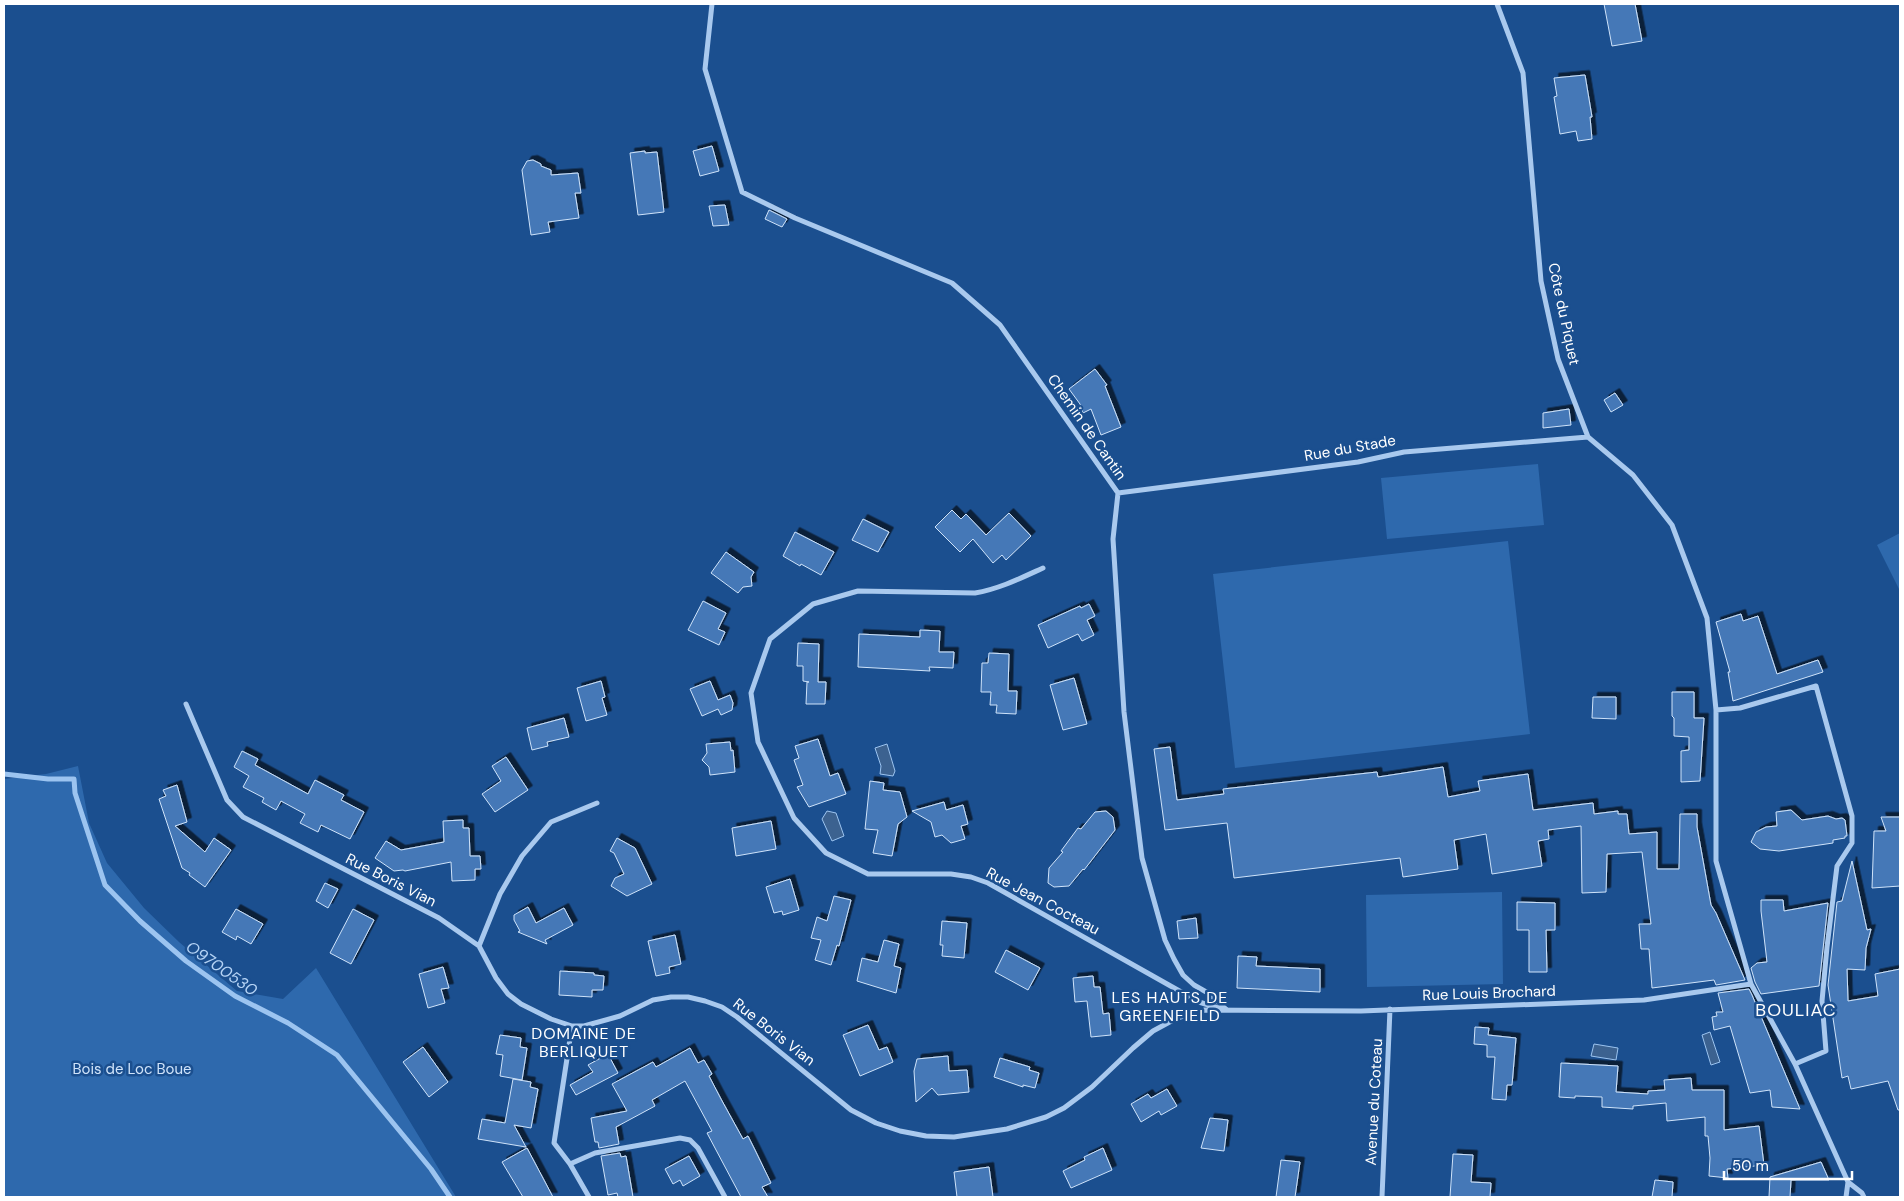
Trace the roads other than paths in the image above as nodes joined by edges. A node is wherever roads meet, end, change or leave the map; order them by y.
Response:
1 (712, 4) edge
2 (1497, 4) edge
3 (1588, 437) junction
4 (1118, 493) junction
5 (1043, 568) dead end
6 (186, 704) dead end
7 (1716, 710) junction
8 (597, 803) dead end
9 (479, 946) junction
10 (1750, 984) junction
11 (1390, 1009) junction
12 (1228, 1011) junction
13 (572, 1026) junction
14 (1795, 1064) junction
15 (570, 1164) junction
16 (1848, 1182) junction
17 (589, 1197) edge
18 (725, 1197) edge
19 (1382, 1197) edge
20 (1846, 1197) edge
21 (1864, 1197) edge

1 - 4 street, Chemin de Cantin
2 - 3 street, Côte du Piquet
3 - 4 street, Rue du Stade
3 - 7 street, Côte du Piquet
4 - 12 street, Chemin de Cantin
5 - 12 street, Rue Jean Cocteau
6 - 9 street, Rue Boris Vian
7 - 10 street, Côte du Piquet
7 - 14 street
8 - 9 street
9 - 13 street, Rue Boris Vian
10 - 11 street, Rue Louis Brochard
10 - 14 street, Côte du Piquet
11 - 12 street, Rue Louis Brochard
11 - 19 street, Avenue du Coteau
12 - 13 street, Rue Boris Vian
13 - 15 street
14 - 16 street, Côte du Piquet
15 - 17 street
15 - 18 street
16 - 20 street
16 - 21 street

